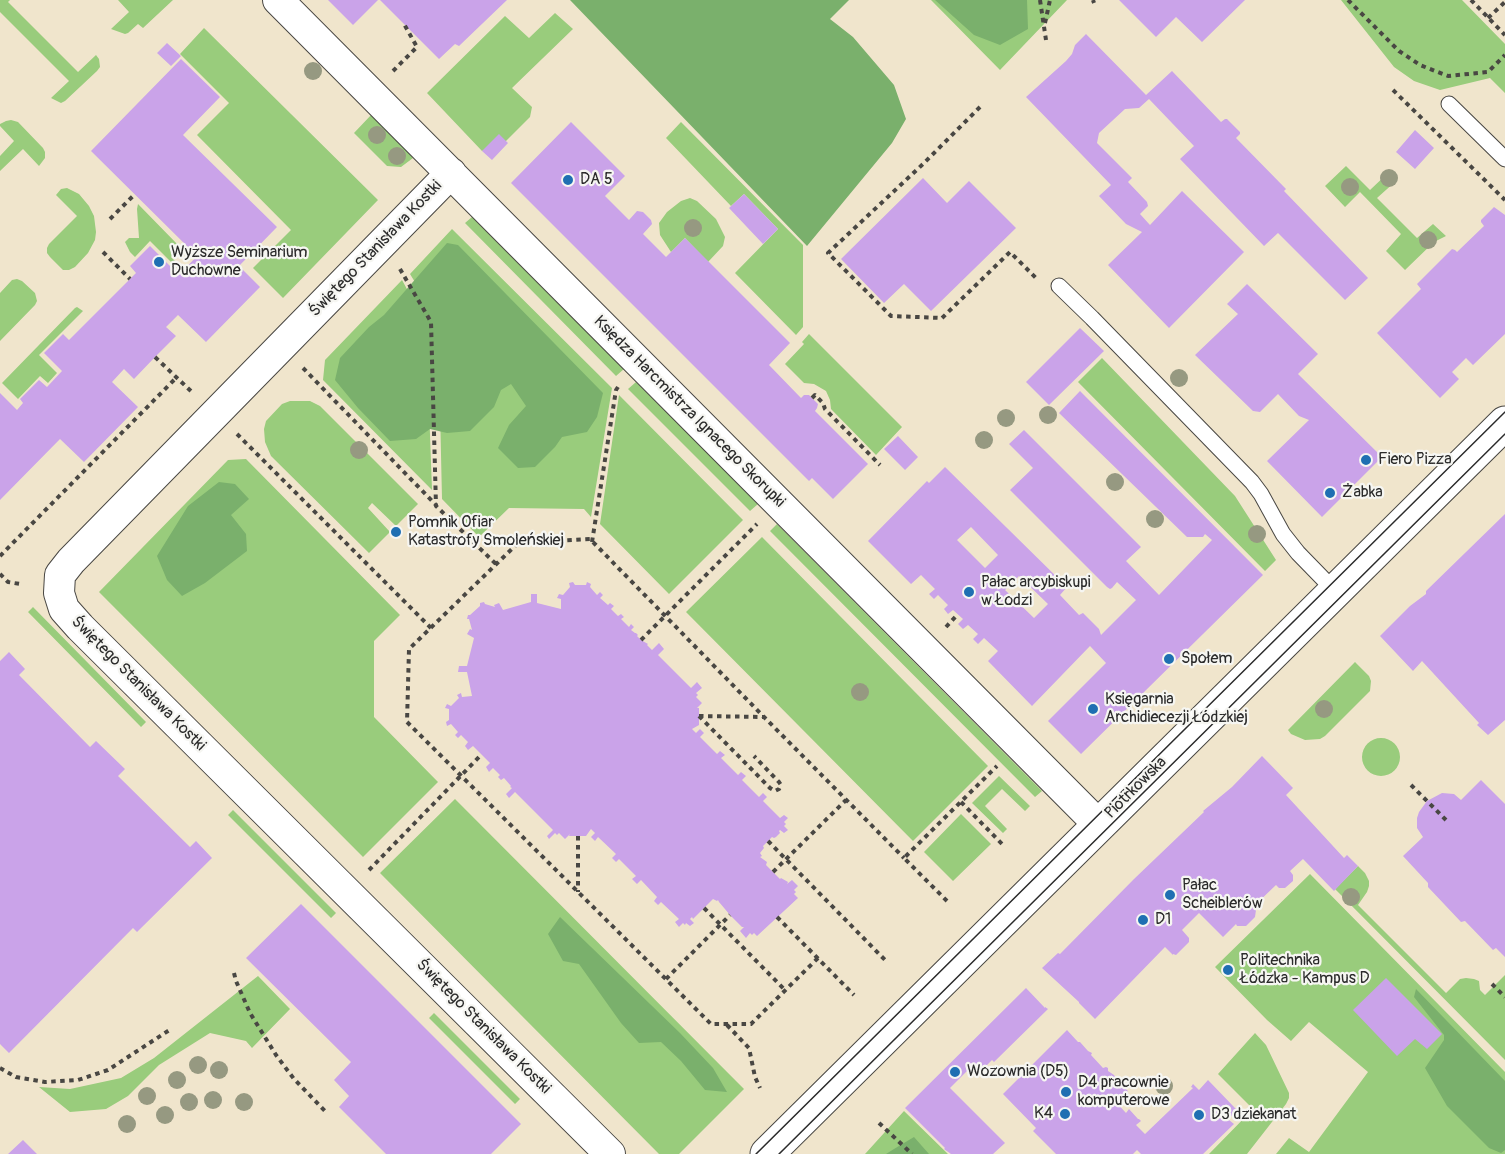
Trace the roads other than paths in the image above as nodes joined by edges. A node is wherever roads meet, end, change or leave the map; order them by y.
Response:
1 (278, 0) edge
2 (1449, 104) dead end
3 (1505, 159) edge
4 (451, 173) junction
5 (1059, 286) dead end
6 (1505, 423) edge
7 (1335, 591) junction
8 (1099, 825) junction
9 (610, 1154) edge
10 (767, 1154) edge

1 - 4 street, Księdza Harcmistrza Ignacego Skorupki
2 - 3 lane
4 - 8 street, Księdza Harcmistrza Ignacego Skorupki
4 - 9 street, Świętego Stanisława Kostki
5 - 7 lane
6 - 7 street, Piotrkowska
7 - 8 street, Piotrkowska
8 - 10 street, Piotrkowska

